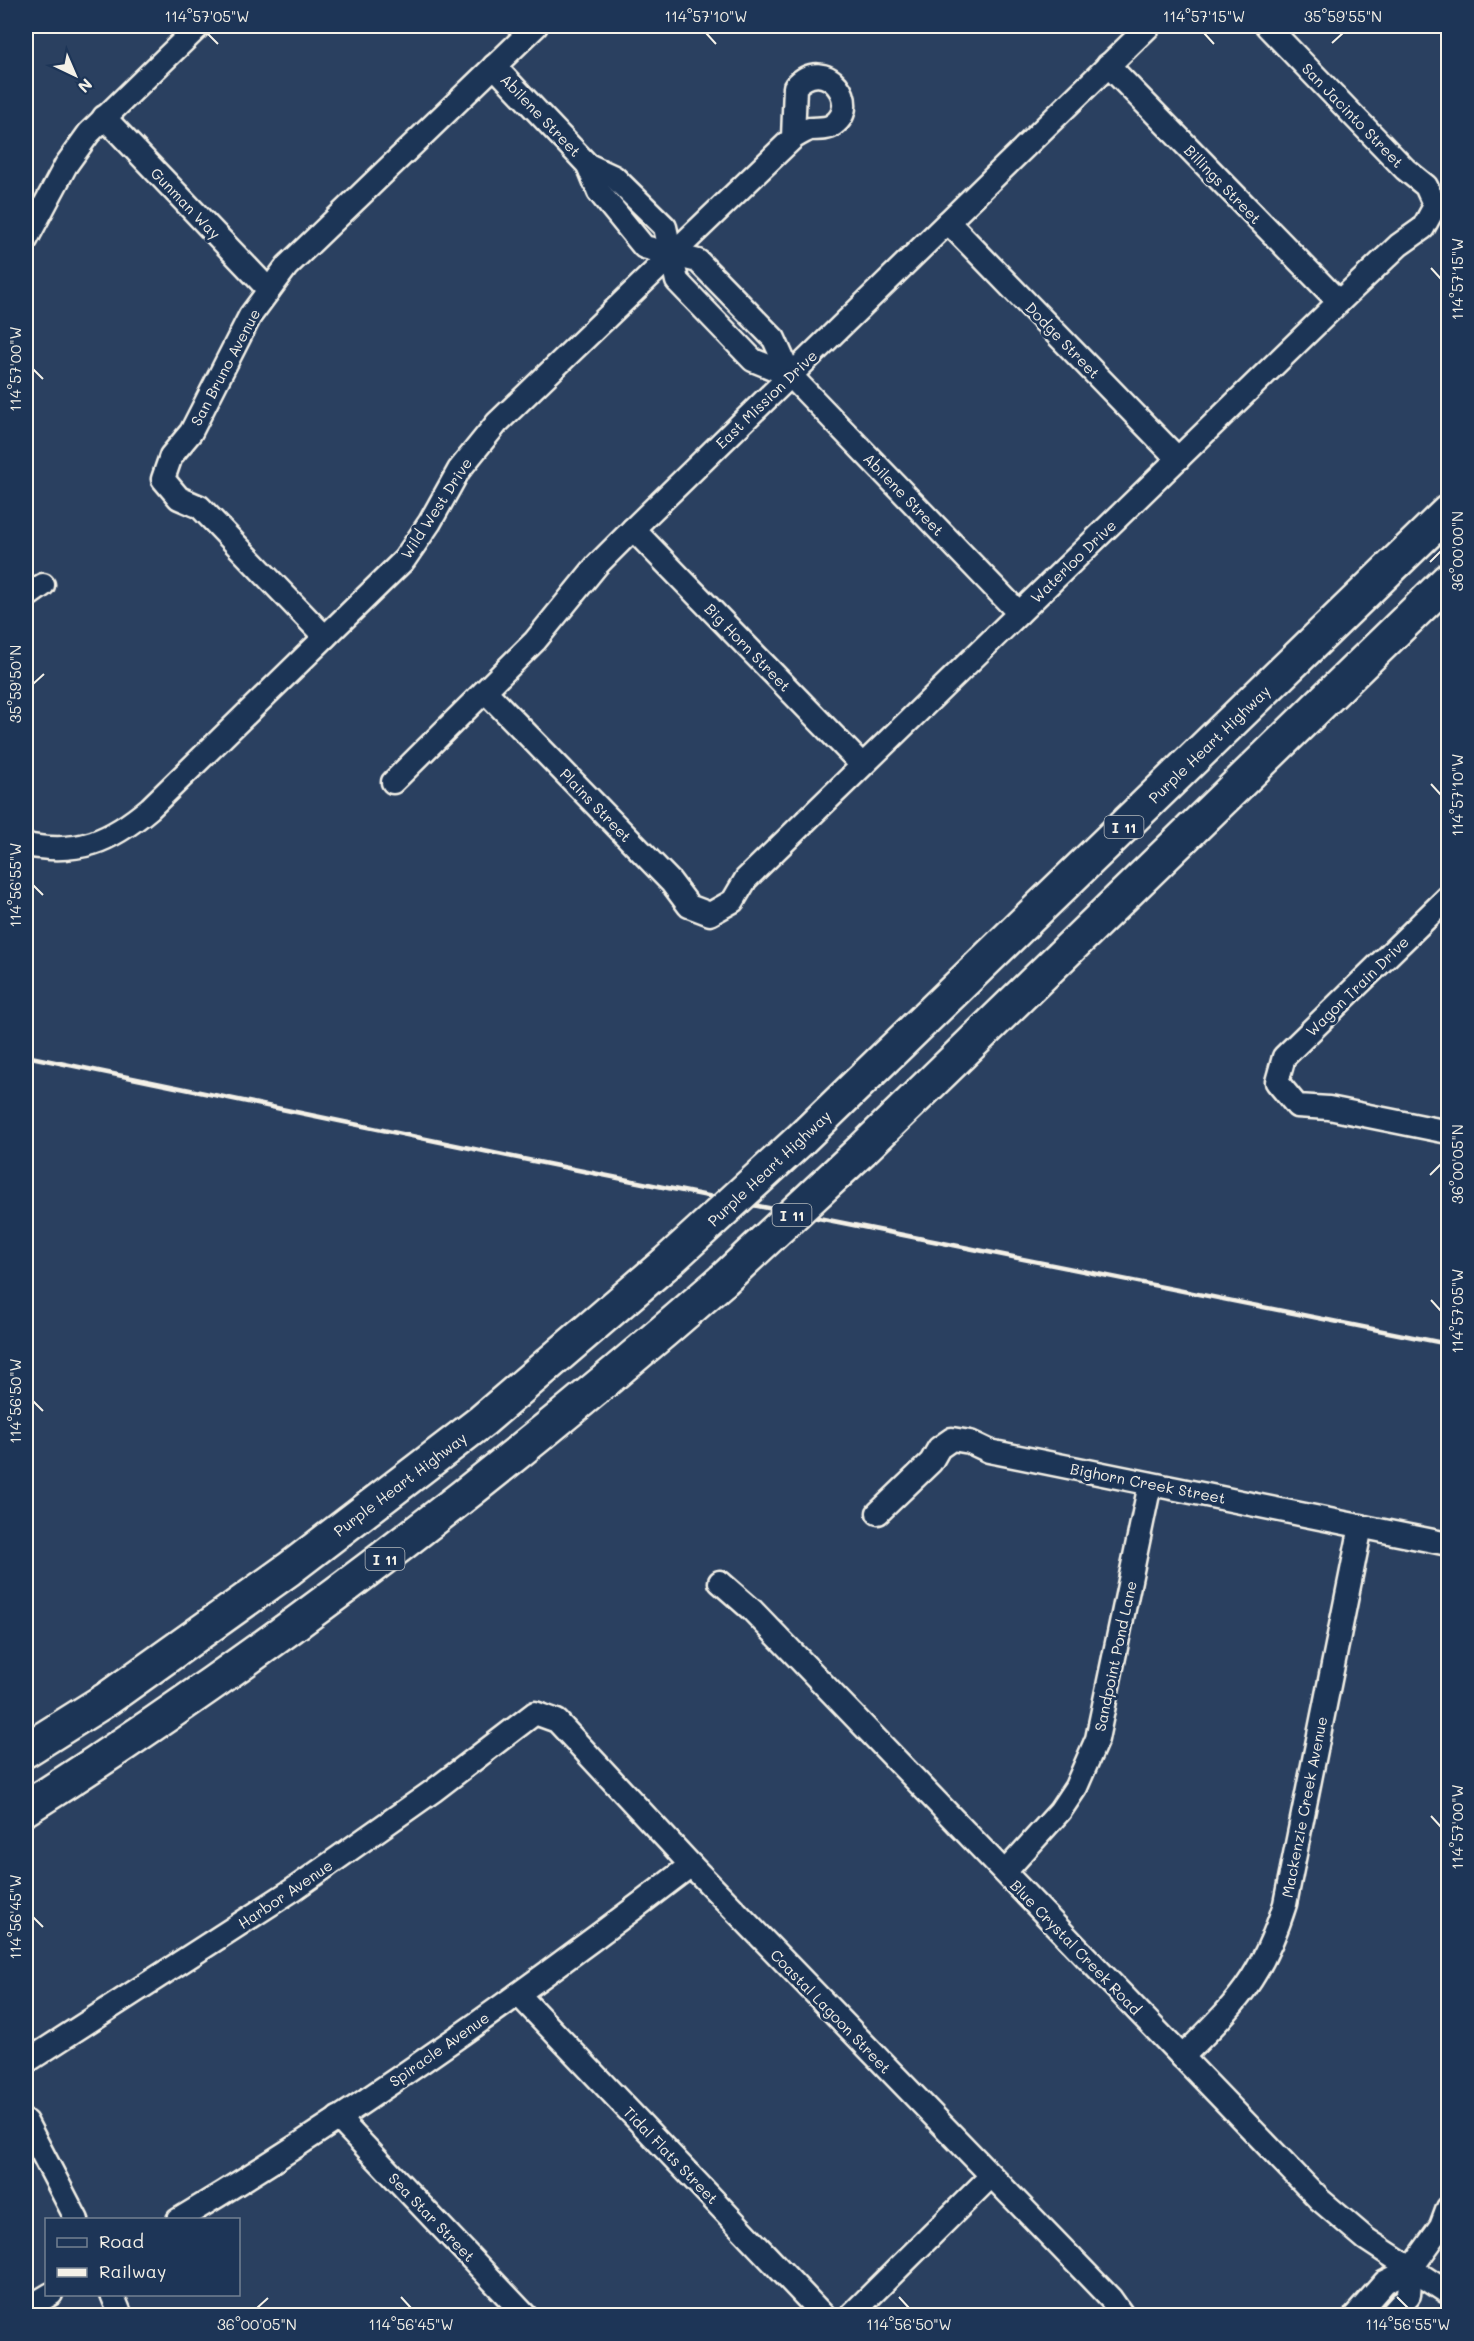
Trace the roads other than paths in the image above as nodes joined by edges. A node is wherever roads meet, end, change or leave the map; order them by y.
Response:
1 (199, 26) edge
2 (536, 26) edge
3 (1149, 26) edge
4 (1266, 26) edge
5 (1108, 65) junction
6 (494, 66) junction
7 (104, 117) junction
8 (793, 138) dead end
9 (1435, 206) joint
10 (948, 222) junction
11 (27, 234) edge
12 (671, 254) junction
13 (269, 290) junction
14 (1339, 302) junction
15 (790, 375) junction
16 (1178, 459) junction
17 (1449, 512) edge
18 (633, 529) junction
19 (1449, 580) edge
20 (1019, 613) junction
21 (325, 637) junction
22 (485, 691) junction
23 (862, 765) junction
24 (393, 782) dead end
25 (26, 845) edge
26 (1449, 897) edge
27 (710, 914) joint
28 (1449, 1132) edge
29 (1150, 1484) junction
30 (878, 1513) dead end
31 (1361, 1526) junction
32 (1449, 1544) edge
33 (720, 1582) dead end
34 (535, 1713) joint
35 (26, 1750) edge
36 (26, 1808) edge
37 (691, 1864) junction
38 (1005, 1872) junction
39 (518, 1994) junction
40 (1182, 2057) junction
41 (26, 2062) edge
42 (338, 2118) junction
43 (26, 2122) edge
44 (990, 2177) junction
45 (1449, 2208) edge
46 (76, 2218) edge
47 (181, 2218) edge
48 (1412, 2269) junction
49 (1449, 2293) edge
50 (49, 2296) edge
51 (112, 2296) edge
52 (26, 2309) edge
53 (121, 2316) edge
54 (526, 2316) edge
55 (824, 2316) edge
56 (850, 2316) edge
57 (1123, 2316) edge
58 (1355, 2316) edge
59 (1390, 2316) edge

1 - 7 street
2 - 6 street, San Bruno Avenue
3 - 5 street, East Mission Drive
4 - 9 street, San Jacinto Street
5 - 10 street, East Mission Drive
5 - 14 street, Billings Street
6 - 12 street, Abilene Street
6 - 13 street, San Bruno Avenue
7 - 11 street
7 - 13 street, Gunman Way
8 - 12 street, Wild West Drive
9 - 14 street, Waterloo Drive
10 - 15 street, East Mission Drive
10 - 16 street, Dodge Street
12 - 15 street, Abilene Street
12 - 21 street, Wild West Drive
13 - 21 street, San Bruno Avenue
14 - 16 street, Waterloo Drive
15 - 18 street, East Mission Drive
15 - 20 street, Abilene Street
16 - 20 street, Waterloo Drive
17 - 35 highway, Purple Heart Highway / I 11, bridge
18 - 22 street, East Mission Drive
18 - 23 street, Big Horn Street
19 - 36 highway, I 11, bridge
20 - 23 street, Waterloo Drive
21 - 25 street, Wild West Drive
22 - 24 street, East Mission Drive
22 - 27 street, Plains Street
23 - 27 street, Waterloo Drive
26 - 28 street, Wagon Train Drive
29 - 30 street, Bighorn Creek Street
29 - 31 street, Bighorn Creek Street
29 - 38 street, Sandpoint Pond Lane
31 - 32 street, Bighorn Creek Street
31 - 40 street, Mackenzie Creek Avenue
33 - 38 street, Blue Crystal Creek Road
34 - 37 street, Coastal Lagoon Street
34 - 41 street, Harbor Avenue
37 - 39 street, Spiracle Avenue
37 - 44 street, Coastal Lagoon Street
38 - 40 street, Blue Crystal Creek Road
39 - 42 street, Spiracle Avenue
39 - 55 street, Tidal Flats Street
40 - 48 street, Blue Crystal Creek Road
42 - 47 street, Spiracle Avenue
42 - 54 street, Sea Star Street
43 - 46 street
44 - 56 street
44 - 57 street, Coastal Lagoon Street
45 - 48 street
48 - 49 street, Blue Crystal Creek Road
48 - 58 street
48 - 59 street
50 - 52 street
51 - 53 street

